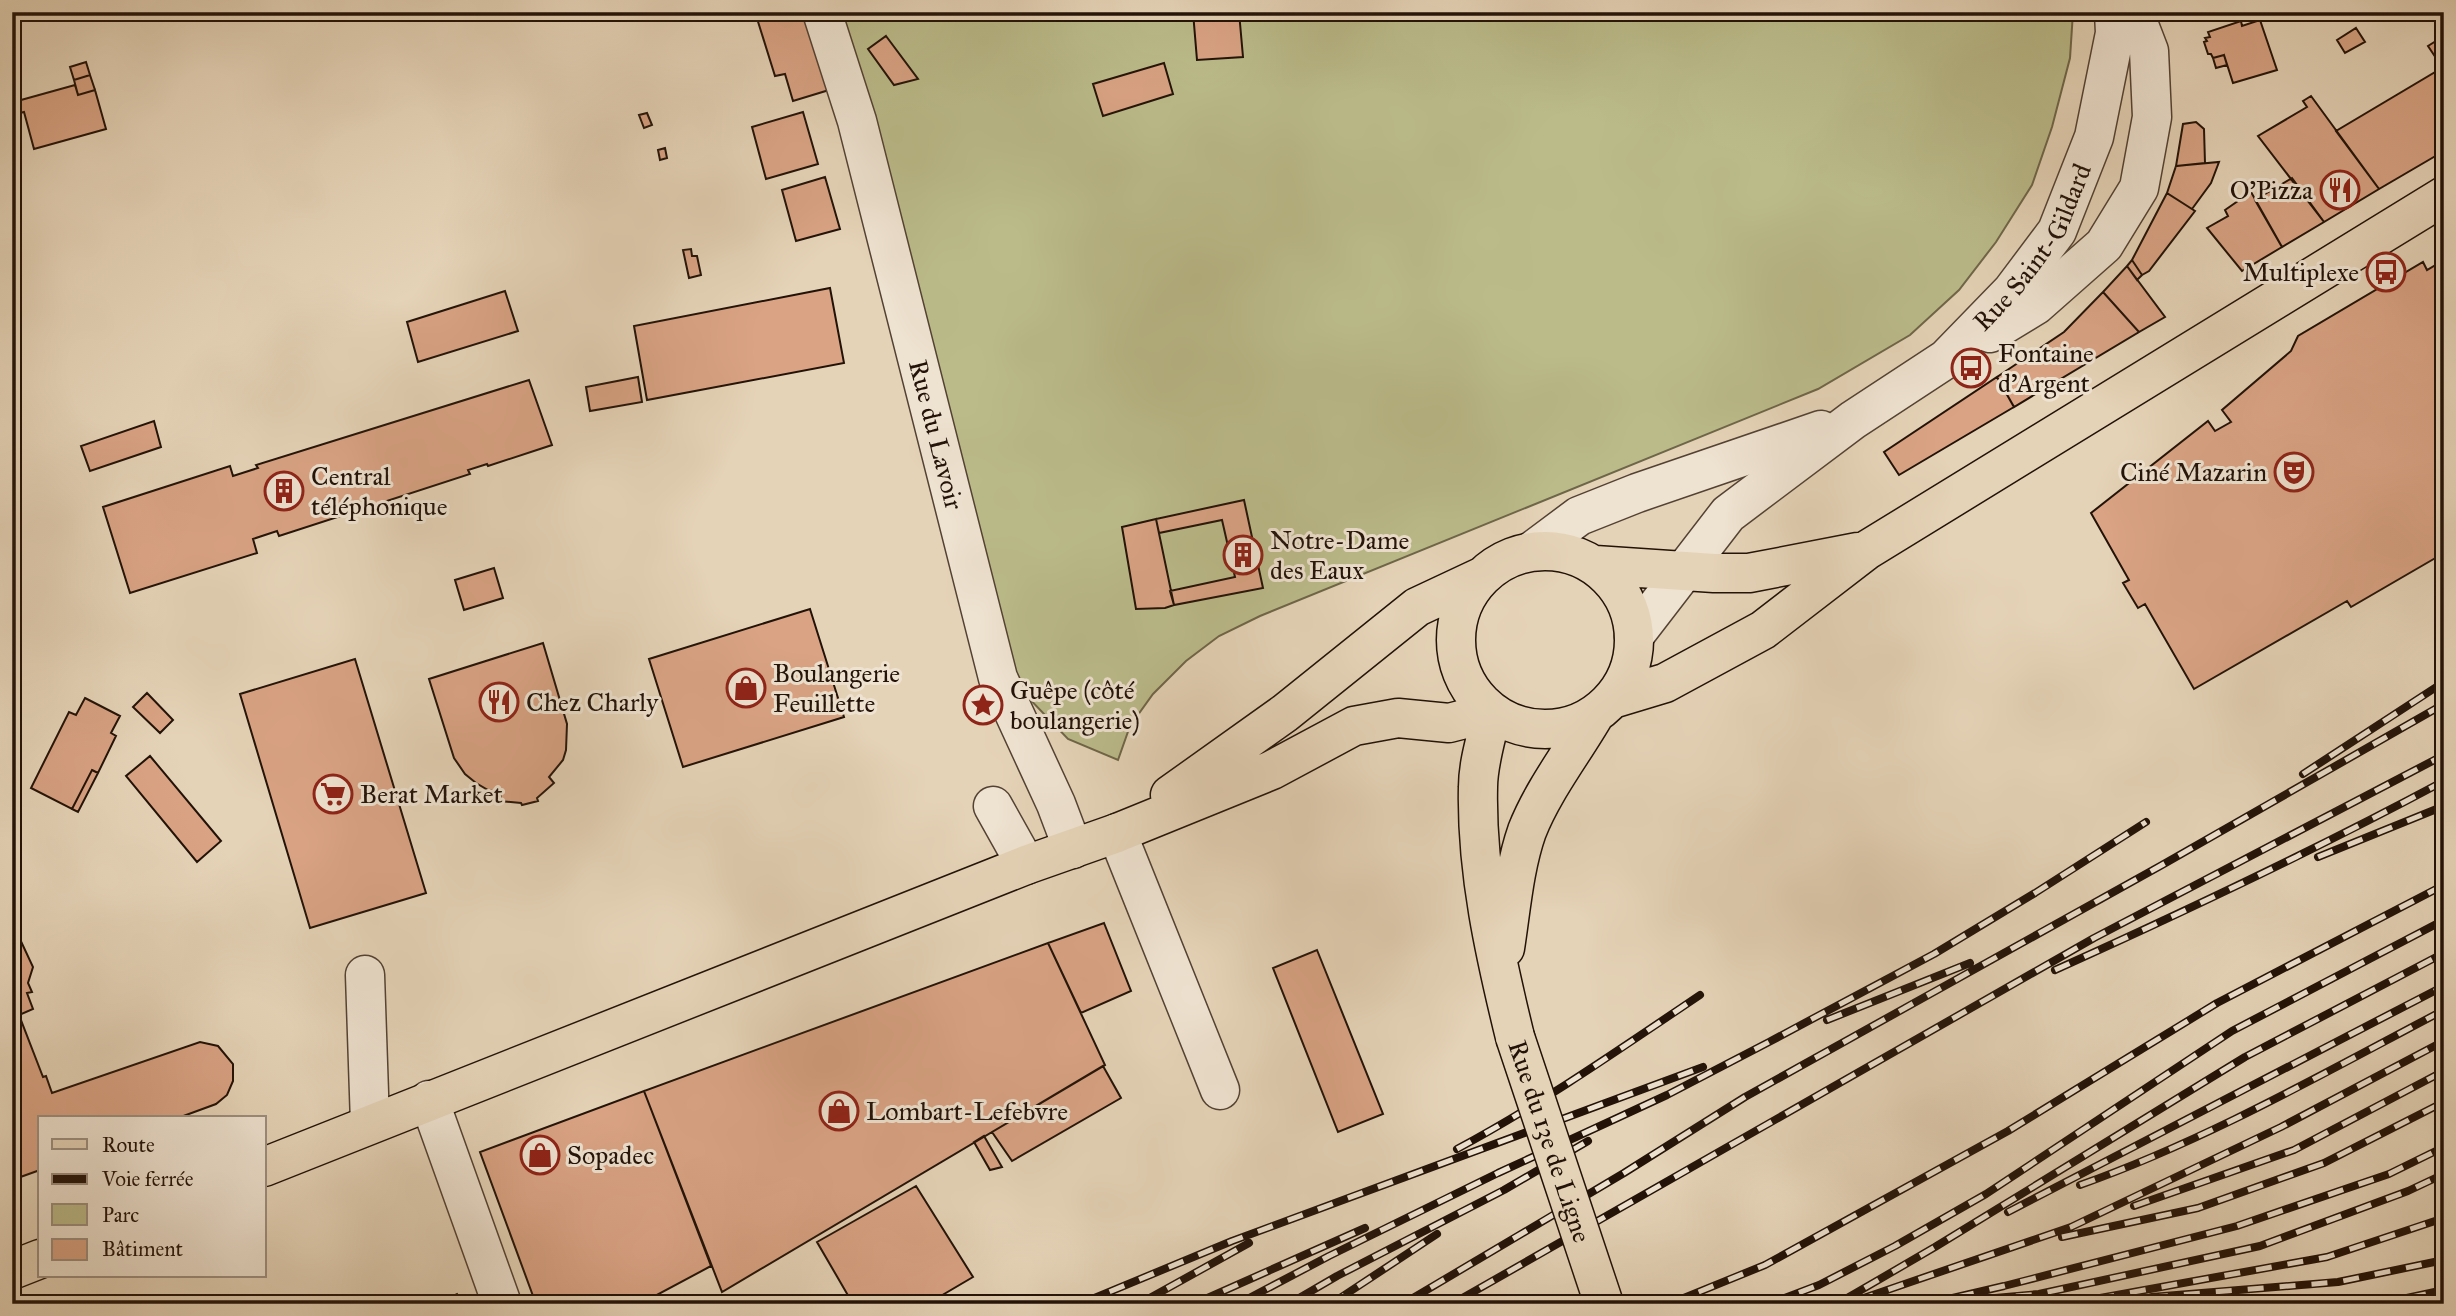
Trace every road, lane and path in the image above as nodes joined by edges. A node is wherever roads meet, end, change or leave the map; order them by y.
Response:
1 (822, 12) edge
2 (2114, 12) edge
3 (2134, 12) edge
4 (2444, 196) edge
5 (1946, 359) junction
6 (1853, 419) junction
7 (1867, 550) junction
8 (1532, 551) junction
9 (1595, 565) junction
10 (1685, 571) junction
11 (1481, 577) junction
12 (1634, 636) junction
13 (1603, 707) junction
14 (1492, 712) junction
15 (993, 806) dead end
16 (1117, 833) junction
17 (1073, 849) junction
18 (1026, 865) junction
19 (365, 975) dead end
20 (1500, 978) junction
21 (1220, 1090) dead end
22 (429, 1100) junction
23 (370, 1123) junction
24 (266, 1166) edge
25 (38, 1260) edge
26 (12, 1270) edge
27 (502, 1304) edge
28 (1604, 1304) edge

1 - 17 street, Rue du Lavoir
2 - 5 street, Rue Saint-Gildard
3 - 5 street
4 - 7 main road
5 - 6 street, Rue Saint-Gildard
6 - 8 street, Rue Saint-Gildard
6 - 10 street, Rue Saint-Gildard
7 - 10 main road
7 - 13 main road
8 - 9 main road
8 - 11 main road
9 - 10 main road
9 - 12 main road
10 - 12 street, Rue Saint-Gildard
11 - 14 main road
11 - 16 main road
12 - 13 main road
13 - 14 main road
13 - 20 main road, Rue du 13e de Ligne
14 - 16 main road
14 - 20 main road, Rue du 13e de Ligne
15 - 18 street
16 - 17 main road
16 - 21 street
17 - 18 main road
18 - 22 main road
19 - 23 street
20 - 28 main road, Rue du 13e de Ligne, bridge
22 - 23 main road
22 - 27 street
23 - 24 main road
25 - 26 main road

